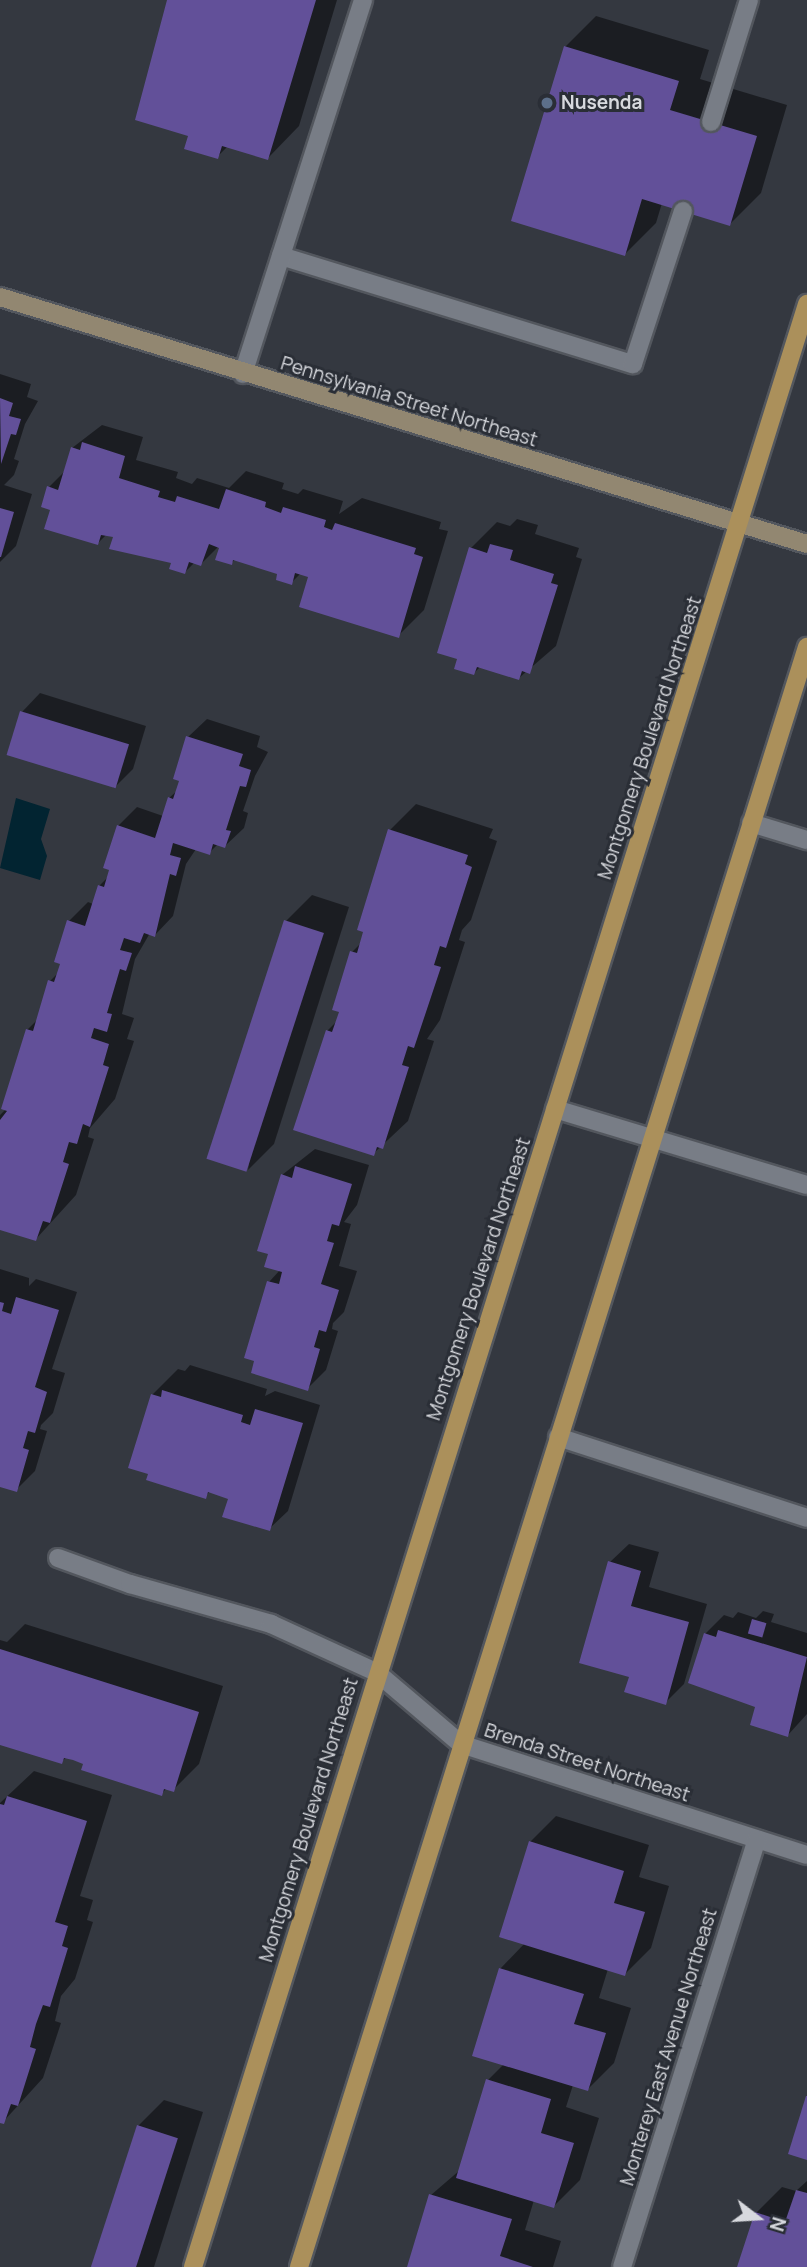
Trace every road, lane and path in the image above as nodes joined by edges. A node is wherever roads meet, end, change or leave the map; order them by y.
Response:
1 (363, 0) edge
2 (749, 0) edge
3 (711, 122) dead end
4 (683, 211) dead end
5 (281, 256) junction
6 (0, 297) edge
7 (807, 304) edge
8 (243, 374) junction
9 (740, 526) junction
10 (807, 544) edge
11 (807, 647) edge
12 (751, 823) junction
13 (807, 840) edge
14 (555, 1109) junction
15 (652, 1136) junction
16 (807, 1185) edge
17 (558, 1437) junction
18 (807, 1518) edge
19 (58, 1558) dead end
20 (376, 1672) junction
21 (461, 1744) junction
22 (757, 1840) junction
23 (807, 1855) edge
24 (192, 2267) edge
25 (299, 2267) edge
26 (622, 2267) edge

1 - 5 street
2 - 3 street
4 - 5 street
5 - 8 street
6 - 8 street, Pennsylvania Street Northeast
7 - 9 main road, Montgomery Boulevard Northeast
8 - 9 street, Pennsylvania Street Northeast
9 - 10 street, Pennsylvania Street Northeast
9 - 14 main road, Montgomery Boulevard Northeast
11 - 12 main road
12 - 13 street
12 - 15 main road
14 - 15 street
14 - 20 main road, Montgomery Boulevard Northeast
15 - 16 street
15 - 17 main road
17 - 18 street
17 - 21 main road
19 - 20 street, Brenda Street Northeast
20 - 21 street, Brenda Street Northeast
20 - 24 main road, Montgomery Boulevard Northeast
21 - 22 street, Brenda Street Northeast
21 - 25 main road
22 - 23 street, Brenda Street Northeast
22 - 26 street, Monterey East Avenue Northeast

